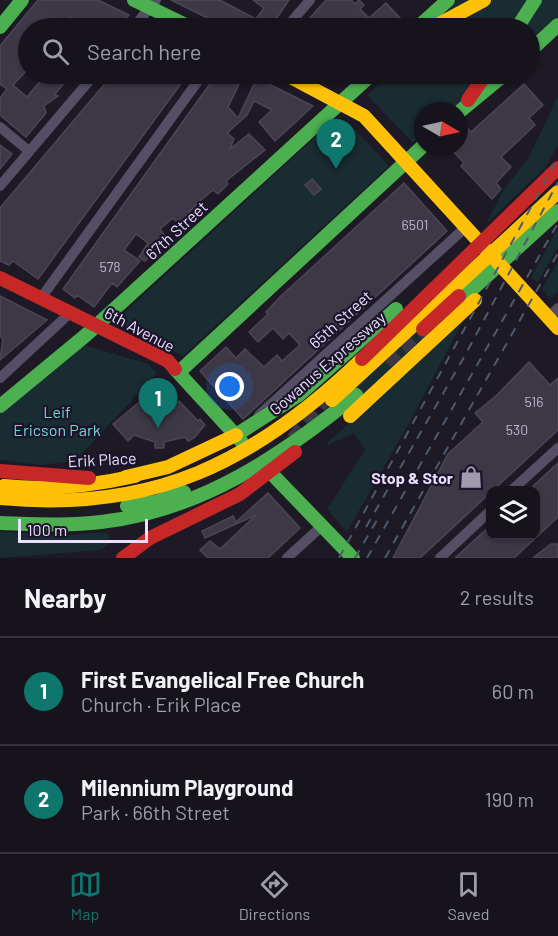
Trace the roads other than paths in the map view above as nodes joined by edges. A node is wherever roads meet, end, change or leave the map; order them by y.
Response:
1 (22, 0) edge
2 (134, 0) edge
3 (310, 0) edge
4 (448, 0) edge
5 (484, 0) edge
6 (535, 0) edge
7 (153, 4) edge
8 (141, 18) edge
9 (176, 18) edge
10 (295, 18) edge
11 (428, 18) edge
12 (451, 18) edge
13 (523, 18) edge
14 (558, 25) edge
15 (0, 27) edge
16 (540, 42) edge
17 (86, 84) edge
18 (196, 84) edge
19 (306, 84) edge
20 (361, 84) edge
21 (479, 84) edge
22 (493, 84) edge
23 (341, 101) junction
24 (466, 102) edge
25 (468, 105) edge
26 (0, 127) edge
27 (29, 151) junction
28 (414, 154) edge
29 (406, 161) junction
30 (556, 173) edge
31 (0, 186) edge
32 (558, 192) edge
33 (558, 202) edge
34 (558, 211) edge
35 (542, 225) junction
36 (466, 228) junction
37 (482, 246) junction
38 (496, 261) junction
39 (0, 278) edge
40 (41, 298) junction
41 (70, 313) junction
42 (412, 315) tunnel mouth
43 (555, 318) edge
44 (97, 325) junction
45 (423, 329) tunnel mouth
46 (180, 372) junction
47 (0, 378) edge
48 (0, 406) edge
49 (238, 438) junction
50 (558, 448) edge
51 (0, 471) edge
52 (270, 472) junction
53 (135, 476) junction
54 (0, 486) edge
55 (517, 486) edge
56 (185, 492) junction
57 (0, 498) edge
58 (0, 511) edge
59 (486, 515) edge
60 (0, 523) edge
61 (325, 529) junction
62 (123, 558) edge
63 (287, 558) edge
64 (352, 558) edge
65 (440, 558) edge

1 - 15 main road
2 - 7 main road
3 - 10 street
4 - 11 main road
5 - 12 main road
6 - 13 main road
7 - 8 street
7 - 9 main road
14 - 16 main road
17 - 27 street
18 - 40 street
19 - 23 main road
20 - 23 main road, 67th Street
21 - 24 main road
22 - 25 main road
23 - 29 main road
23 - 44 main road, 67th Street
26 - 27 street
27 - 31 street
28 - 29 main road
29 - 36 main road
29 - 46 main road
30 - 37 main road
30 - 49 main road, Erik Place
30 - 56 main road, Gowanus Expressway
32 - 56 main road
33 - 38 main road
34 - 35 main road, Gowanus Expressway
35 - 52 main road
35 - 56 main road, Gowanus Expressway
36 - 37 main road
36 - 49 street, 65th Street
37 - 38 main road
37 - 42 main road
38 - 43 main road
38 - 45 main road
39 - 40 main road, 6th Avenue
40 - 41 main road, 6th Avenue
41 - 44 main road, 6th Avenue
41 - 47 street
44 - 46 main road, 6th Avenue
44 - 48 main road, 67th Street
46 - 49 main road, 6th Avenue
49 - 53 main road, Erik Place
50 - 55 street
51 - 53 main road, Erik Place
52 - 61 main road
52 - 62 main road
53 - 54 main road
56 - 57 main road, Gowanus Expressway
56 - 58 main road
56 - 60 main road, Gowanus Expressway
59 - 65 street
61 - 63 street
61 - 64 main road

